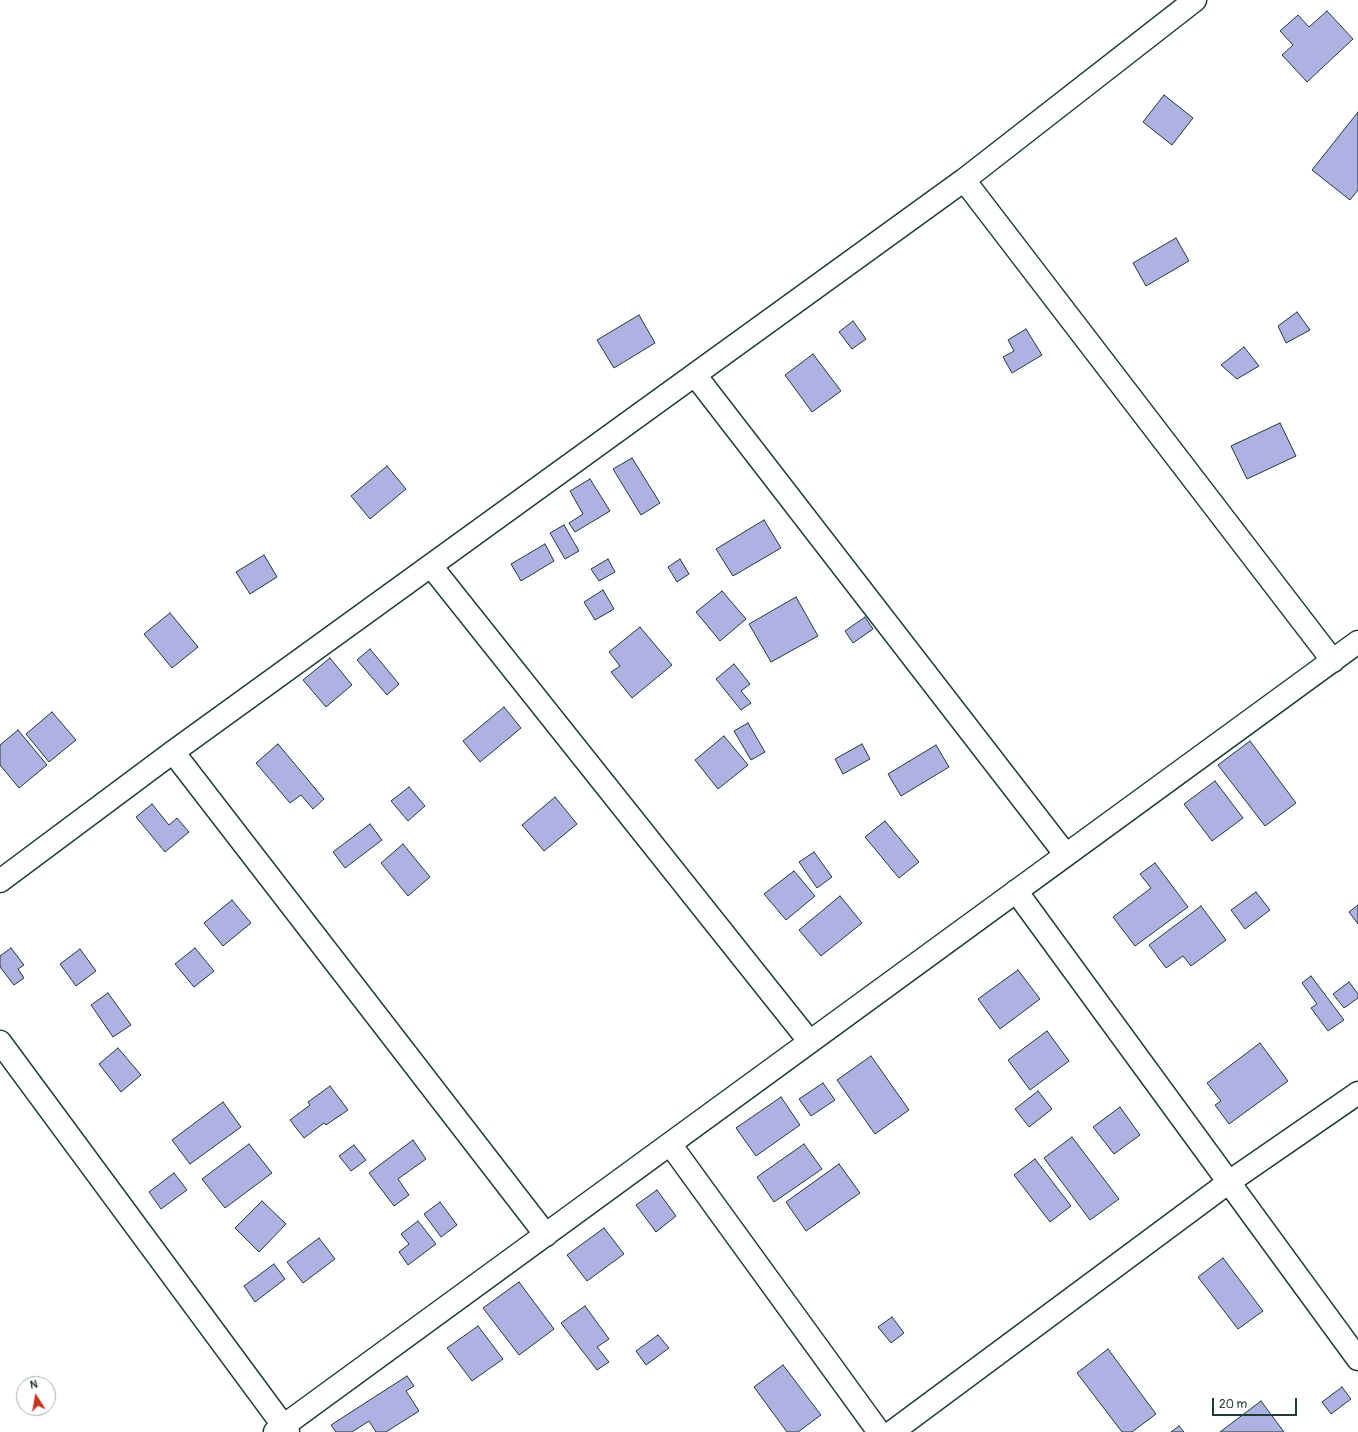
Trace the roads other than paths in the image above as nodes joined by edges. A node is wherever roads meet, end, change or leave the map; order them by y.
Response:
1 (1195, 0) edge
2 (964, 180) junction
3 (695, 375) junction
4 (431, 566) junction
5 (1358, 642) edge
6 (1333, 661) junction
7 (173, 752) junction
8 (1066, 856) junction
9 (0, 881) edge
10 (1016, 892) junction
11 (0, 1042) edge
12 (810, 1042) junction
13 (1358, 1093) edge
14 (670, 1144) junction
15 (1229, 1182) junction
16 (546, 1235) junction
17 (1358, 1359) edge
18 (282, 1430) edge
19 (879, 1432) edge
20 (892, 1432) edge

1 - 2 street
2 - 3 street
2 - 6 street
3 - 4 street
3 - 8 street
4 - 7 street
4 - 12 street
5 - 6 street
6 - 8 street
7 - 9 street
7 - 16 street
8 - 10 street
10 - 12 street
10 - 15 street
11 - 18 street
12 - 14 street
13 - 15 street
14 - 16 street
14 - 19 street
15 - 17 street
15 - 20 street
16 - 18 street

